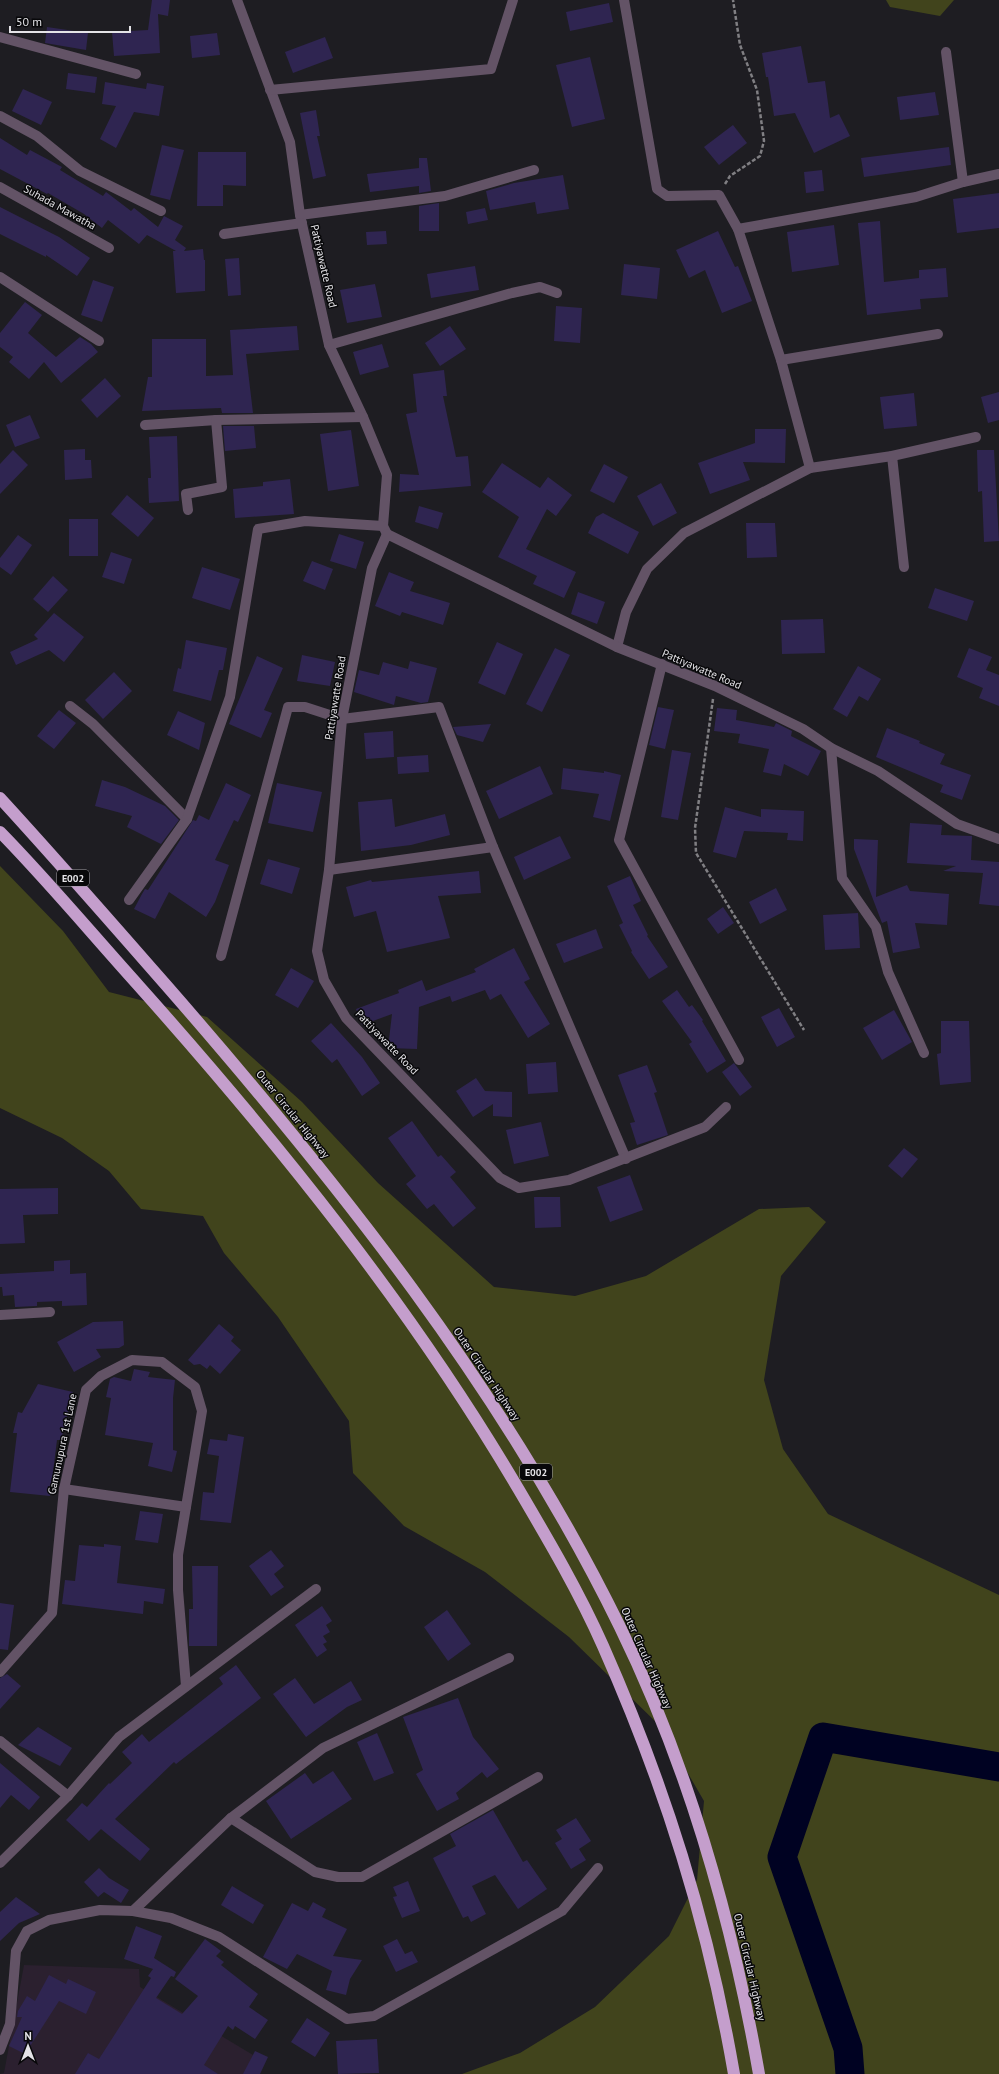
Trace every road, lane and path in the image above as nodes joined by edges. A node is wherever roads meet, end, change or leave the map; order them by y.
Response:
1 (237, 0) edge
2 (513, 0) edge
3 (624, 0) edge
4 (734, 0) edge
5 (0, 37) edge
6 (946, 52) dead end
7 (136, 74) dead end
8 (270, 90) junction
9 (0, 116) edge
10 (534, 170) dead end
11 (999, 174) edge
12 (963, 182) junction
13 (0, 187) edge
14 (719, 195) junction
15 (161, 211) dead end
16 (301, 219) junction
17 (738, 229) junction
18 (224, 234) dead end
19 (109, 248) dead end
20 (0, 277) edge
21 (557, 293) dead end
22 (938, 334) dead end
23 (99, 341) dead end
24 (329, 345) junction
25 (781, 360) junction
26 (363, 417) junction
27 (216, 420) junction
28 (145, 425) dead end
29 (976, 437) dead end
30 (892, 456) junction
31 (810, 468) junction
32 (188, 510) dead end
33 (385, 530) junction
34 (904, 567) dead end
35 (617, 648) junction
36 (662, 664) junction
37 (715, 686) junction
38 (70, 706) dead end
39 (342, 719) junction
40 (831, 748) junction
41 (0, 798) edge
42 (187, 819) junction
43 (0, 832) edge
44 (0, 839) edge
45 (999, 839) edge
46 (493, 847) junction
47 (329, 870) junction
48 (44, 878) junction
49 (129, 900) dead end
50 (221, 956) dead end
51 (804, 1030) dead end
52 (924, 1053) dead end
53 (739, 1060) dead end
54 (726, 1107) dead end
55 (626, 1159) junction
56 (50, 1312) dead end
57 (0, 1315) edge
58 (64, 1489) junction
59 (186, 1506) junction
60 (316, 1589) dead end
61 (508, 1658) dead end
62 (0, 1672) edge
63 (186, 1686) junction
64 (0, 1741) edge
65 (538, 1777) dead end
66 (68, 1796) junction
67 (232, 1818) junction
68 (0, 1863) edge
69 (598, 1868) dead end
70 (133, 1911) junction
71 (0, 2050) edge
72 (734, 2074) edge
73 (759, 2074) edge

1 - 8 street, Pattiyawatte Road
2 - 8 street
3 - 14 street
4 - 14 path
5 - 7 street
6 - 12 street
8 - 16 street, Pattiyawatte Road
9 - 15 street
10 - 16 street
11 - 12 street
12 - 17 street
13 - 19 street, Suhada Mawatha
14 - 17 street
16 - 18 street
16 - 24 street, Pattiyawatte Road
17 - 25 street
20 - 23 street
21 - 24 street
22 - 25 street
24 - 26 street, Pattiyawatte Road
25 - 31 street
26 - 27 street
26 - 33 street, Pattiyawatte Road
27 - 28 street
27 - 32 street
29 - 30 street
30 - 31 street
30 - 34 street
31 - 35 street
33 - 35 street, Pattiyawatte Road
33 - 39 street, Pattiyawatte Road
33 - 42 street
35 - 36 street, Pattiyawatte Road
36 - 37 street, Pattiyawatte Road
36 - 53 street
37 - 40 street, Pattiyawatte Road
37 - 51 path
38 - 42 street
39 - 46 street
39 - 47 street, Pattiyawatte Road
39 - 50 street
40 - 45 street, Pattiyawatte Road
40 - 52 street
41 - 73 highway, Outer Circular Highway / E002
42 - 49 street
43 - 48 highway, E002
44 - 48 highway
46 - 47 street
46 - 55 street
47 - 55 street, Pattiyawatte Road
48 - 72 highway, E002
54 - 55 street, Pattiyawatte Road
56 - 57 street
58 - 59 street
58 - 59 street, Gamunupura 1st Lane
58 - 62 street, Gamunupura 1st Lane
59 - 63 street, Gamunupura 1st Lane
60 - 63 street
61 - 67 street
63 - 66 street
64 - 66 street
65 - 67 street
66 - 68 street
67 - 70 street
69 - 70 street
70 - 71 street

